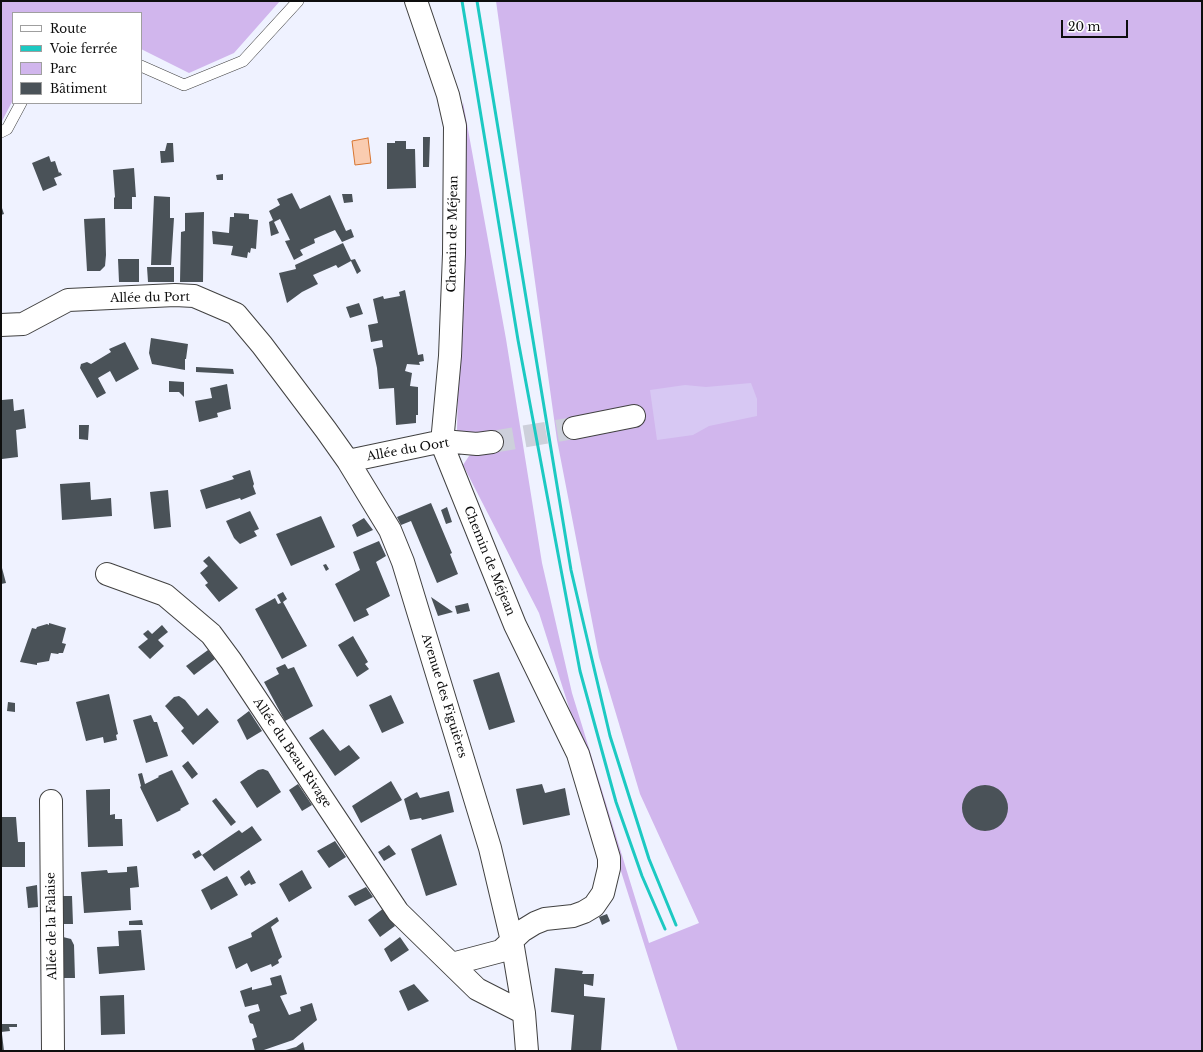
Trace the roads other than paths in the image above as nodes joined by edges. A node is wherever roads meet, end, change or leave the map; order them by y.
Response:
1 (298, 1) edge
2 (416, 1) edge
3 (142, 66) edge
4 (20, 104) edge
5 (1, 132) edge
6 (1, 325) edge
7 (634, 416) dead end
8 (574, 428) tunnel mouth
9 (443, 442) junction
10 (492, 442) tunnel mouth
11 (348, 461) junction
12 (107, 574) dead end
13 (51, 801) dead end
14 (512, 941) junction
15 (452, 964) junction
16 (524, 1013) junction
17 (53, 1051) edge
18 (527, 1051) edge

1 - 3 lane
2 - 9 street, Chemin de Méjean
4 - 5 lane
6 - 11 street, Allée du Port
7 - 8 street
9 - 10 street, Allée du Oort
9 - 11 street, Allée du Oort
9 - 14 street, Chemin de Méjean
11 - 14 street, Avenue des Figuières
12 - 15 street, Allée du Beau Rivage
13 - 17 street, Allée de la Falaise
14 - 15 street
14 - 16 street
15 - 16 street, Allée du Beau Rivage
16 - 18 street

